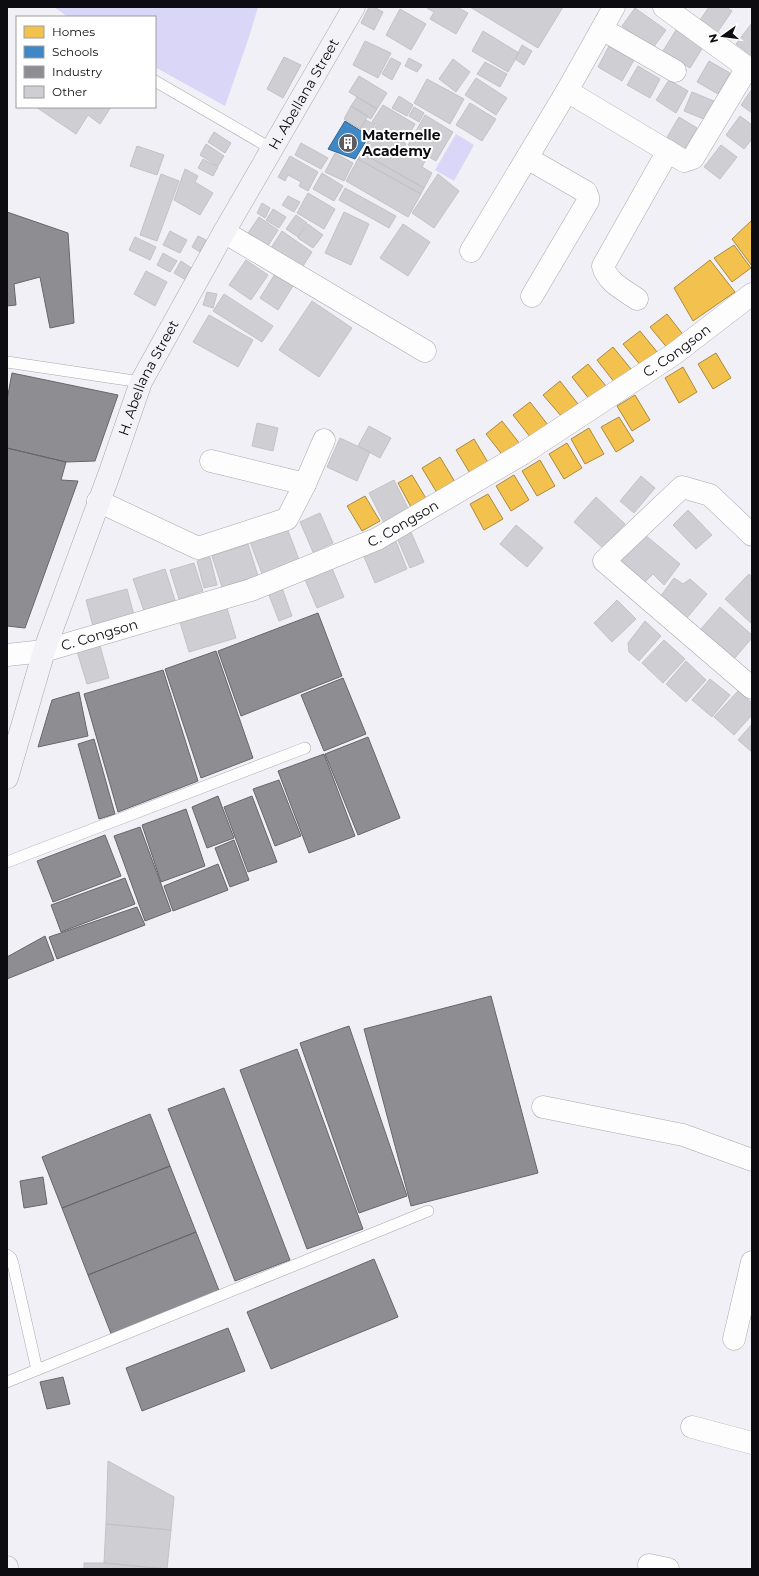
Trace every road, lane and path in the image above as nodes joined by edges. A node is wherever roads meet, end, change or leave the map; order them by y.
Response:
1 (354, 7) edge
2 (614, 7) edge
3 (664, 7) edge
4 (602, 29) junction
5 (750, 69) edge
6 (675, 71) dead end
7 (156, 82) edge
8 (568, 91) junction
9 (272, 149) junction
10 (668, 151) junction
11 (527, 158) junction
12 (224, 232) junction
13 (471, 251) dead end
14 (752, 294) edge
15 (532, 296) dead end
16 (637, 299) dead end
17 (425, 351) dead end
18 (7, 362) edge
19 (140, 382) junction
20 (324, 440) dead end
21 (211, 462) dead end
22 (305, 484) junction
23 (98, 501) junction
24 (752, 535) edge
25 (44, 651) junction
26 (7, 655) edge
27 (752, 688) edge
28 (305, 748) dead end
29 (7, 778) edge
30 (7, 862) edge
31 (543, 1107) dead end
32 (752, 1160) edge
33 (428, 1211) dead end
34 (7, 1256) edge
35 (752, 1265) edge
36 (734, 1339) dead end
37 (37, 1370) junction
38 (7, 1382) edge
39 (692, 1427) dead end
40 (752, 1443) edge

1 - 9 main road, H. Abellana Street
2 - 4 street
3 - 5 street
4 - 6 street
4 - 8 street
5 - 10 street
7 - 9 lane
8 - 10 street
8 - 11 street
9 - 12 main road, H. Abellana Street
10 - 16 street
11 - 13 street
11 - 15 street
12 - 17 street
12 - 19 main road, H. Abellana Street
14 - 25 street, C. Congson
18 - 19 lane
19 - 23 main road, H. Abellana Street
20 - 22 street
21 - 22 street
22 - 23 street
23 - 25 main road, H. Abellana Street
24 - 27 street
25 - 26 street, C. Congson
25 - 29 main road, H. Abellana Street
28 - 30 lane
31 - 32 street
33 - 37 lane
34 - 37 lane
35 - 36 street
37 - 38 lane
39 - 40 street

